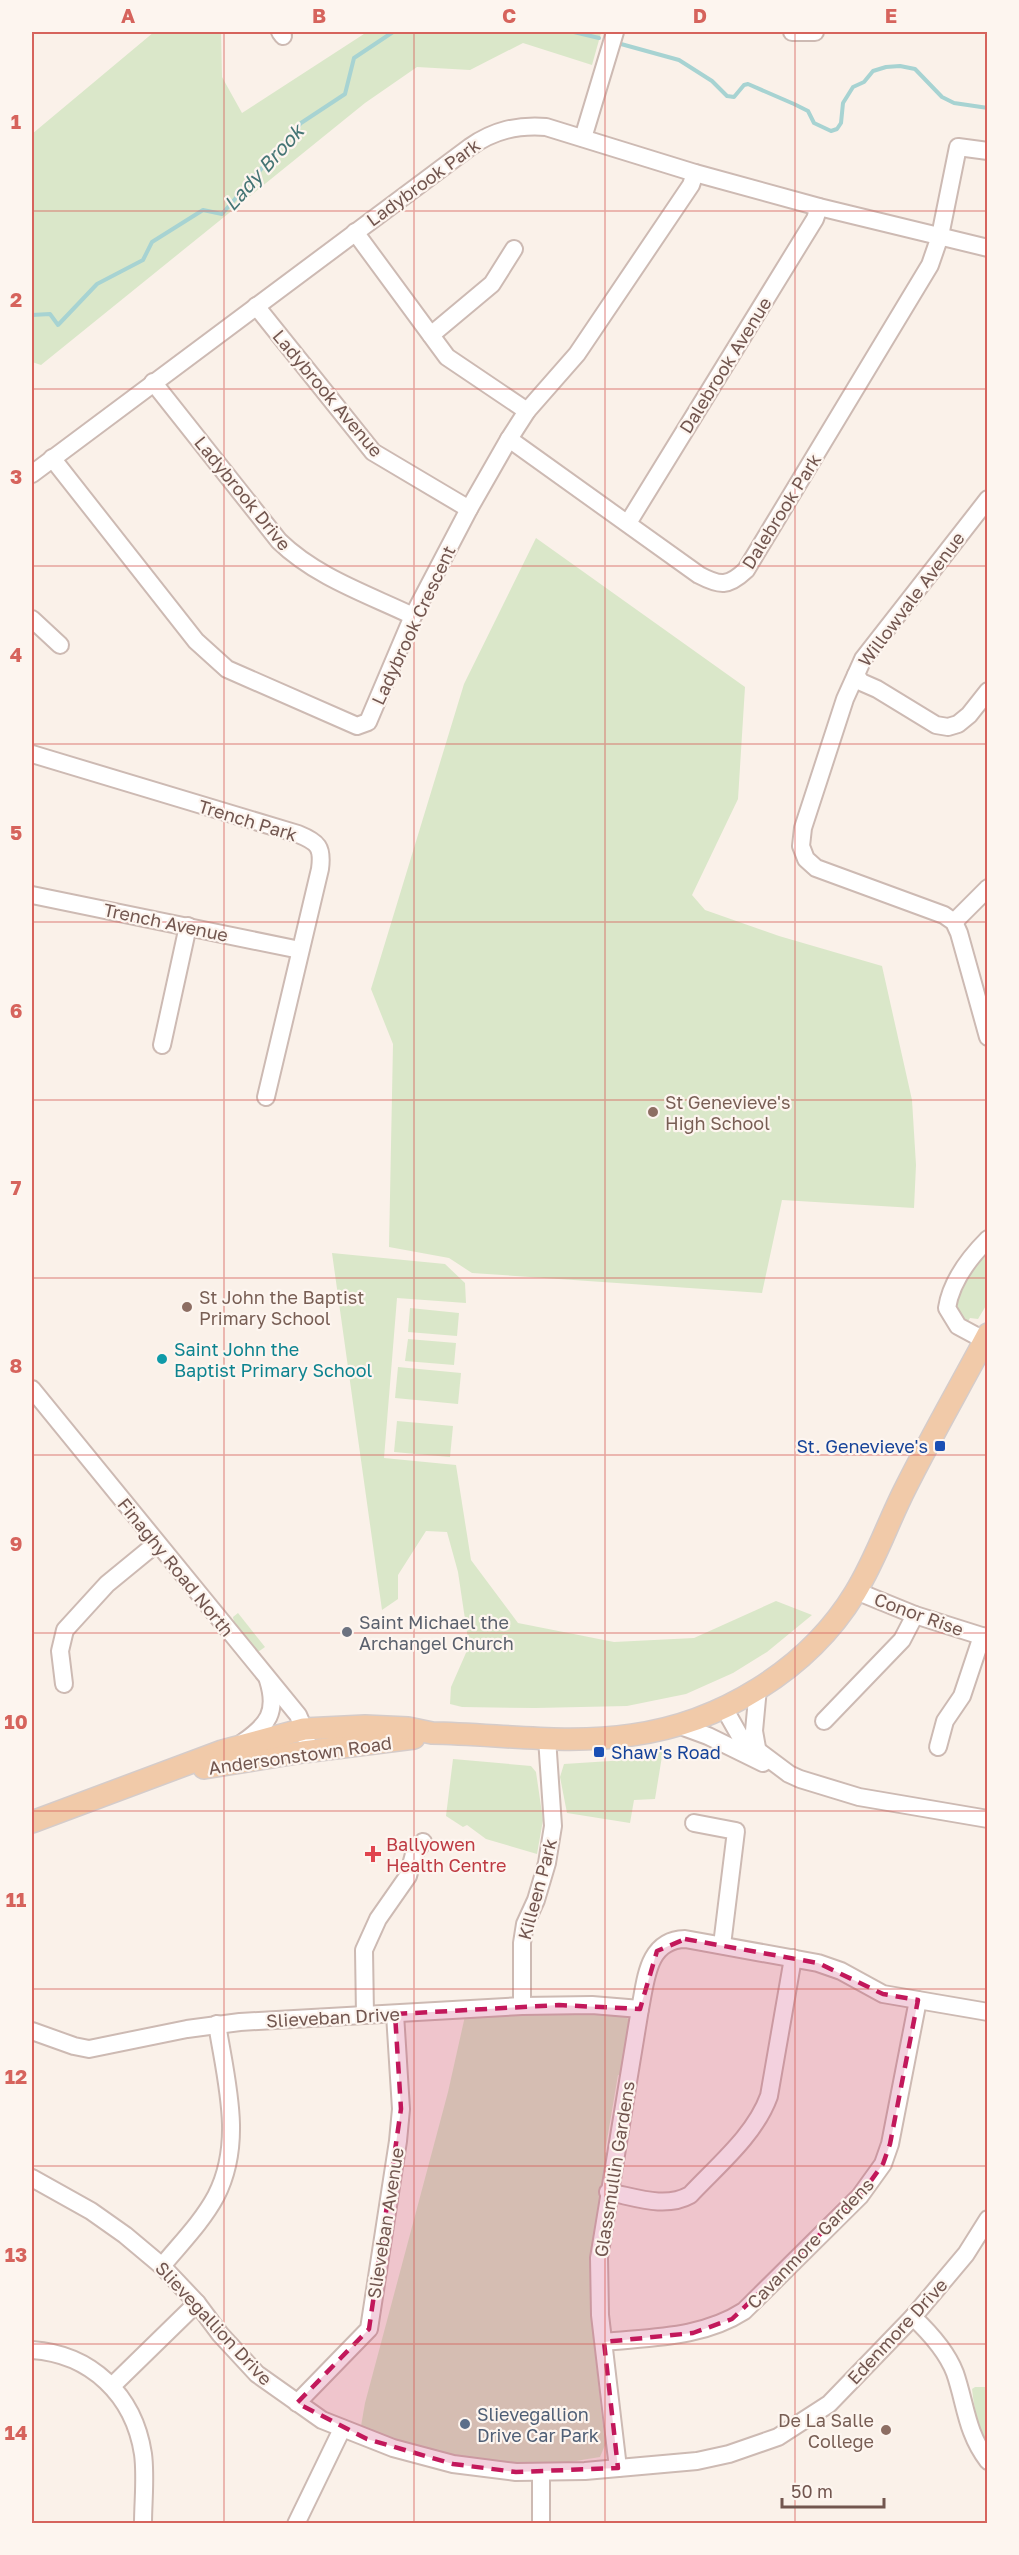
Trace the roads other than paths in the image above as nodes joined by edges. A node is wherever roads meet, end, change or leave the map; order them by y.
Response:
1 (792, 32) edge
2 (815, 32) edge
3 (612, 33) edge
4 (583, 138) junction
5 (987, 151) edge
6 (695, 173) junction
7 (819, 207) junction
8 (355, 232) junction
9 (940, 236) junction
10 (987, 248) edge
11 (514, 249) dead end
12 (256, 306) junction
13 (431, 335) junction
14 (153, 382) junction
15 (527, 411) junction
16 (510, 439) junction
17 (52, 458) junction
18 (32, 474) edge
19 (987, 499) edge
20 (469, 509) junction
21 (628, 523) junction
22 (413, 616) junction
23 (32, 619) edge
24 (60, 645) dead end
25 (856, 675) junction
26 (987, 691) edge
27 (32, 754) edge
28 (987, 888) edge
29 (32, 895) edge
30 (954, 922) junction
31 (188, 926) junction
32 (300, 950) junction
33 (987, 1037) edge
34 (162, 1045) dead end
35 (266, 1097) dead end
36 (987, 1239) edge
37 (986, 1337) edge
38 (32, 1389) edge
39 (157, 1543) junction
40 (856, 1591) junction
41 (915, 1615) junction
42 (985, 1637) edge
43 (266, 1675) junction
44 (64, 1684) dead end
45 (758, 1688) junction
46 (724, 1708) junction
47 (824, 1721) dead end
48 (678, 1725) junction
49 (304, 1729) junction
50 (432, 1733) junction
51 (546, 1738) junction
52 (938, 1747) dead end
53 (233, 1748) junction
54 (757, 1748) junction
55 (309, 1751) junction
56 (167, 1773) junction
57 (789, 1774) junction
58 (987, 1819) edge
59 (32, 1822) edge
60 (694, 1823) dead end
61 (423, 1842) dead end
62 (722, 1945) junction
63 (793, 1958) junction
64 (918, 2000) junction
65 (522, 2006) junction
66 (640, 2009) junction
67 (987, 2012) edge
68 (395, 2014) junction
69 (365, 2015) junction
70 (217, 2024) junction
71 (32, 2031) edge
72 (32, 2178) edge
73 (608, 2193) junction
74 (987, 2219) edge
75 (162, 2266) junction
76 (196, 2303) junction
77 (913, 2317) junction
78 (604, 2342) junction
79 (32, 2350) edge
80 (112, 2386) junction
81 (297, 2403) junction
82 (342, 2429) junction
83 (987, 2461) edge
84 (618, 2468) junction
85 (541, 2472) junction
86 (143, 2523) edge
87 (296, 2523) edge
88 (542, 2523) edge

1 - 2 street
3 - 4 street
4 - 6 street, Ladybrook Park
4 - 8 street, Ladybrook Park
5 - 9 street, Dalebrook Park
6 - 7 street, Ladybrook Park
6 - 15 street, Ladybrook Crescent
7 - 9 street, Ladybrook Park
7 - 21 street, Dalebrook Avenue
8 - 12 street, Ladybrook Park
8 - 13 street
9 - 10 street, Ladybrook Park
9 - 21 street, Dalebrook Park
11 - 13 street
12 - 14 street, Ladybrook Park
12 - 20 street, Ladybrook Avenue
13 - 15 street
14 - 17 street, Ladybrook Park
14 - 22 street, Ladybrook Drive
15 - 16 street, Ladybrook Crescent
16 - 20 street, Ladybrook Crescent
16 - 21 street, Dalebrook Park
17 - 18 street, Ladybrook Park
17 - 22 street, Ladybrook Crescent
19 - 25 street, Willowvale Avenue
20 - 22 street, Ladybrook Crescent
23 - 24 street
25 - 26 street
25 - 30 street, Willowvale Avenue
27 - 32 street, Trench Park
28 - 30 street
29 - 31 street, Trench Avenue
30 - 33 street
31 - 32 street, Trench Avenue
31 - 34 street
32 - 35 street, Trench Park
36 - 37 street
37 - 40 main road, Andersonstown Road
38 - 39 street, Finaghy Road North
39 - 43 street, Finaghy Road North
39 - 44 street
40 - 41 street, Conor Rise
40 - 45 main road, Andersonstown Road
41 - 42 street, Conor Rise
41 - 47 street
42 - 52 street, Conor Rise
43 - 49 street, Finaghy Road North
43 - 53 street
45 - 46 main road, Andersonstown Road
45 - 54 street
46 - 48 main road, Andersonstown Road
46 - 54 street
48 - 51 main road, Andersonstown Road
48 - 57 street
49 - 50 main road, Andersonstown Road
49 - 53 main road, Andersonstown Road
49 - 55 street, Finaghy Road North
50 - 51 main road, Andersonstown Road
50 - 55 main road, Andersonstown Road
51 - 65 street, Killeen Park
53 - 56 main road, Andersonstown Road
54 - 57 street
55 - 56 main road, Andersonstown Road
56 - 59 main road, Andersonstown Road
57 - 58 street
60 - 62 street
61 - 69 street
62 - 63 street, Glassmullin Gardens
62 - 66 street, Glassmullin Gardens
63 - 64 street, Glassmullin Gardens
63 - 73 street
64 - 67 street, Glassmullin Gardens
64 - 78 street, Cavanmore Gardens
65 - 66 street, Slieveban Drive
65 - 68 street, Slieveban Drive
66 - 73 street, Glassmullin Gardens
68 - 69 street, Slieveban Drive
68 - 81 street, Slieveban Avenue
69 - 70 street, Slieveban Drive
70 - 71 street, Slieveban Drive
70 - 75 street
72 - 75 street, Slievegallion Drive
73 - 78 street, Glassmullin Gardens
74 - 77 street, Edenmore Drive
75 - 76 street, Slievegallion Drive
76 - 80 street
76 - 81 street, Slievegallion Drive
77 - 83 street
77 - 84 street, Edenmore Drive
78 - 84 street, Glassmullin Gardens
79 - 80 street
80 - 86 street
81 - 82 street, Slievegallion Drive
82 - 85 street, Slievegallion Drive
82 - 87 street
84 - 85 street, Slievegallion Drive
85 - 88 street

